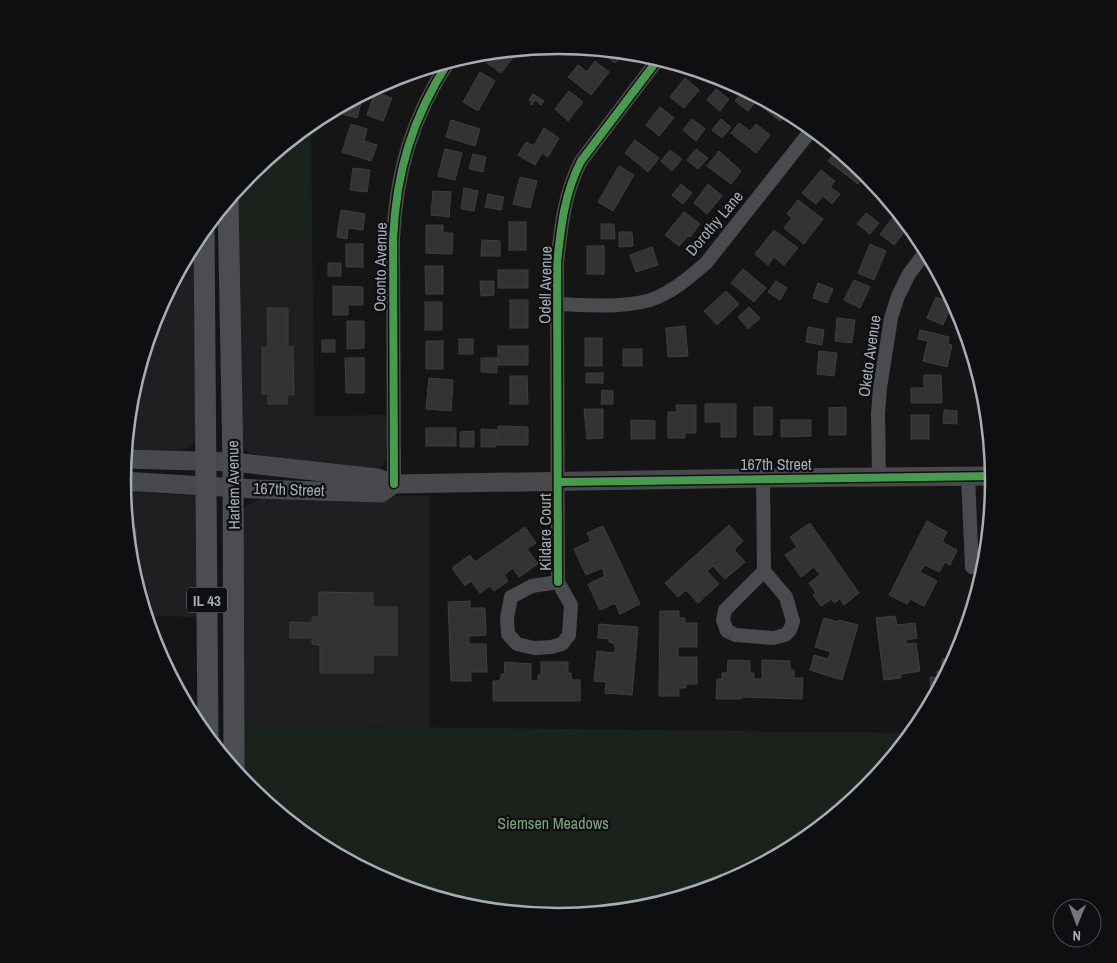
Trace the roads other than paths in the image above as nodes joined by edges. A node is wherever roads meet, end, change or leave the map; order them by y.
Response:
1 (654, 65) edge
2 (445, 69) edge
3 (808, 134) edge
4 (228, 210) edge
5 (204, 242) edge
6 (922, 257) edge
7 (558, 304) junction
8 (132, 459) edge
9 (206, 461) junction
10 (233, 462) junction
11 (986, 476) edge
12 (968, 477) junction
13 (763, 478) junction
14 (879, 478) junction
15 (131, 481) edge
16 (558, 482) junction
17 (394, 484) junction
18 (206, 485) junction
19 (233, 486) junction
20 (972, 567) dead end
21 (764, 571) junction
22 (558, 582) junction
23 (208, 726) edge
24 (234, 760) edge

1 - 7 street, Odell Avenue
2 - 17 street, Oconto Avenue
3 - 7 street, Dorothy Lane
4 - 10 main road, Harlem Avenue / IL 43
5 - 9 main road, Harlem Avenue / IL 43
6 - 14 street, Oketo Avenue
7 - 16 street, Odell Avenue
8 - 9 street, 167th Street
9 - 10 street, 167th Street
9 - 18 main road, Harlem Avenue / IL 43
10 - 17 street, 167th Street
10 - 19 main road, Harlem Avenue / IL 43
11 - 12 street, 167th Street
12 - 14 street, 167th Street
12 - 20 street
13 - 14 street, 167th Street
13 - 16 street, 167th Street
13 - 21 street
15 - 18 street, 167th Street
16 - 17 street, 167th Street
16 - 22 street, Kildare Court
17 - 19 street, 167th Street
18 - 19 street, 167th Street
18 - 23 main road, Harlem Avenue / IL 43
19 - 24 main road, Harlem Avenue / IL 43
21 - 21 street
22 - 22 street

